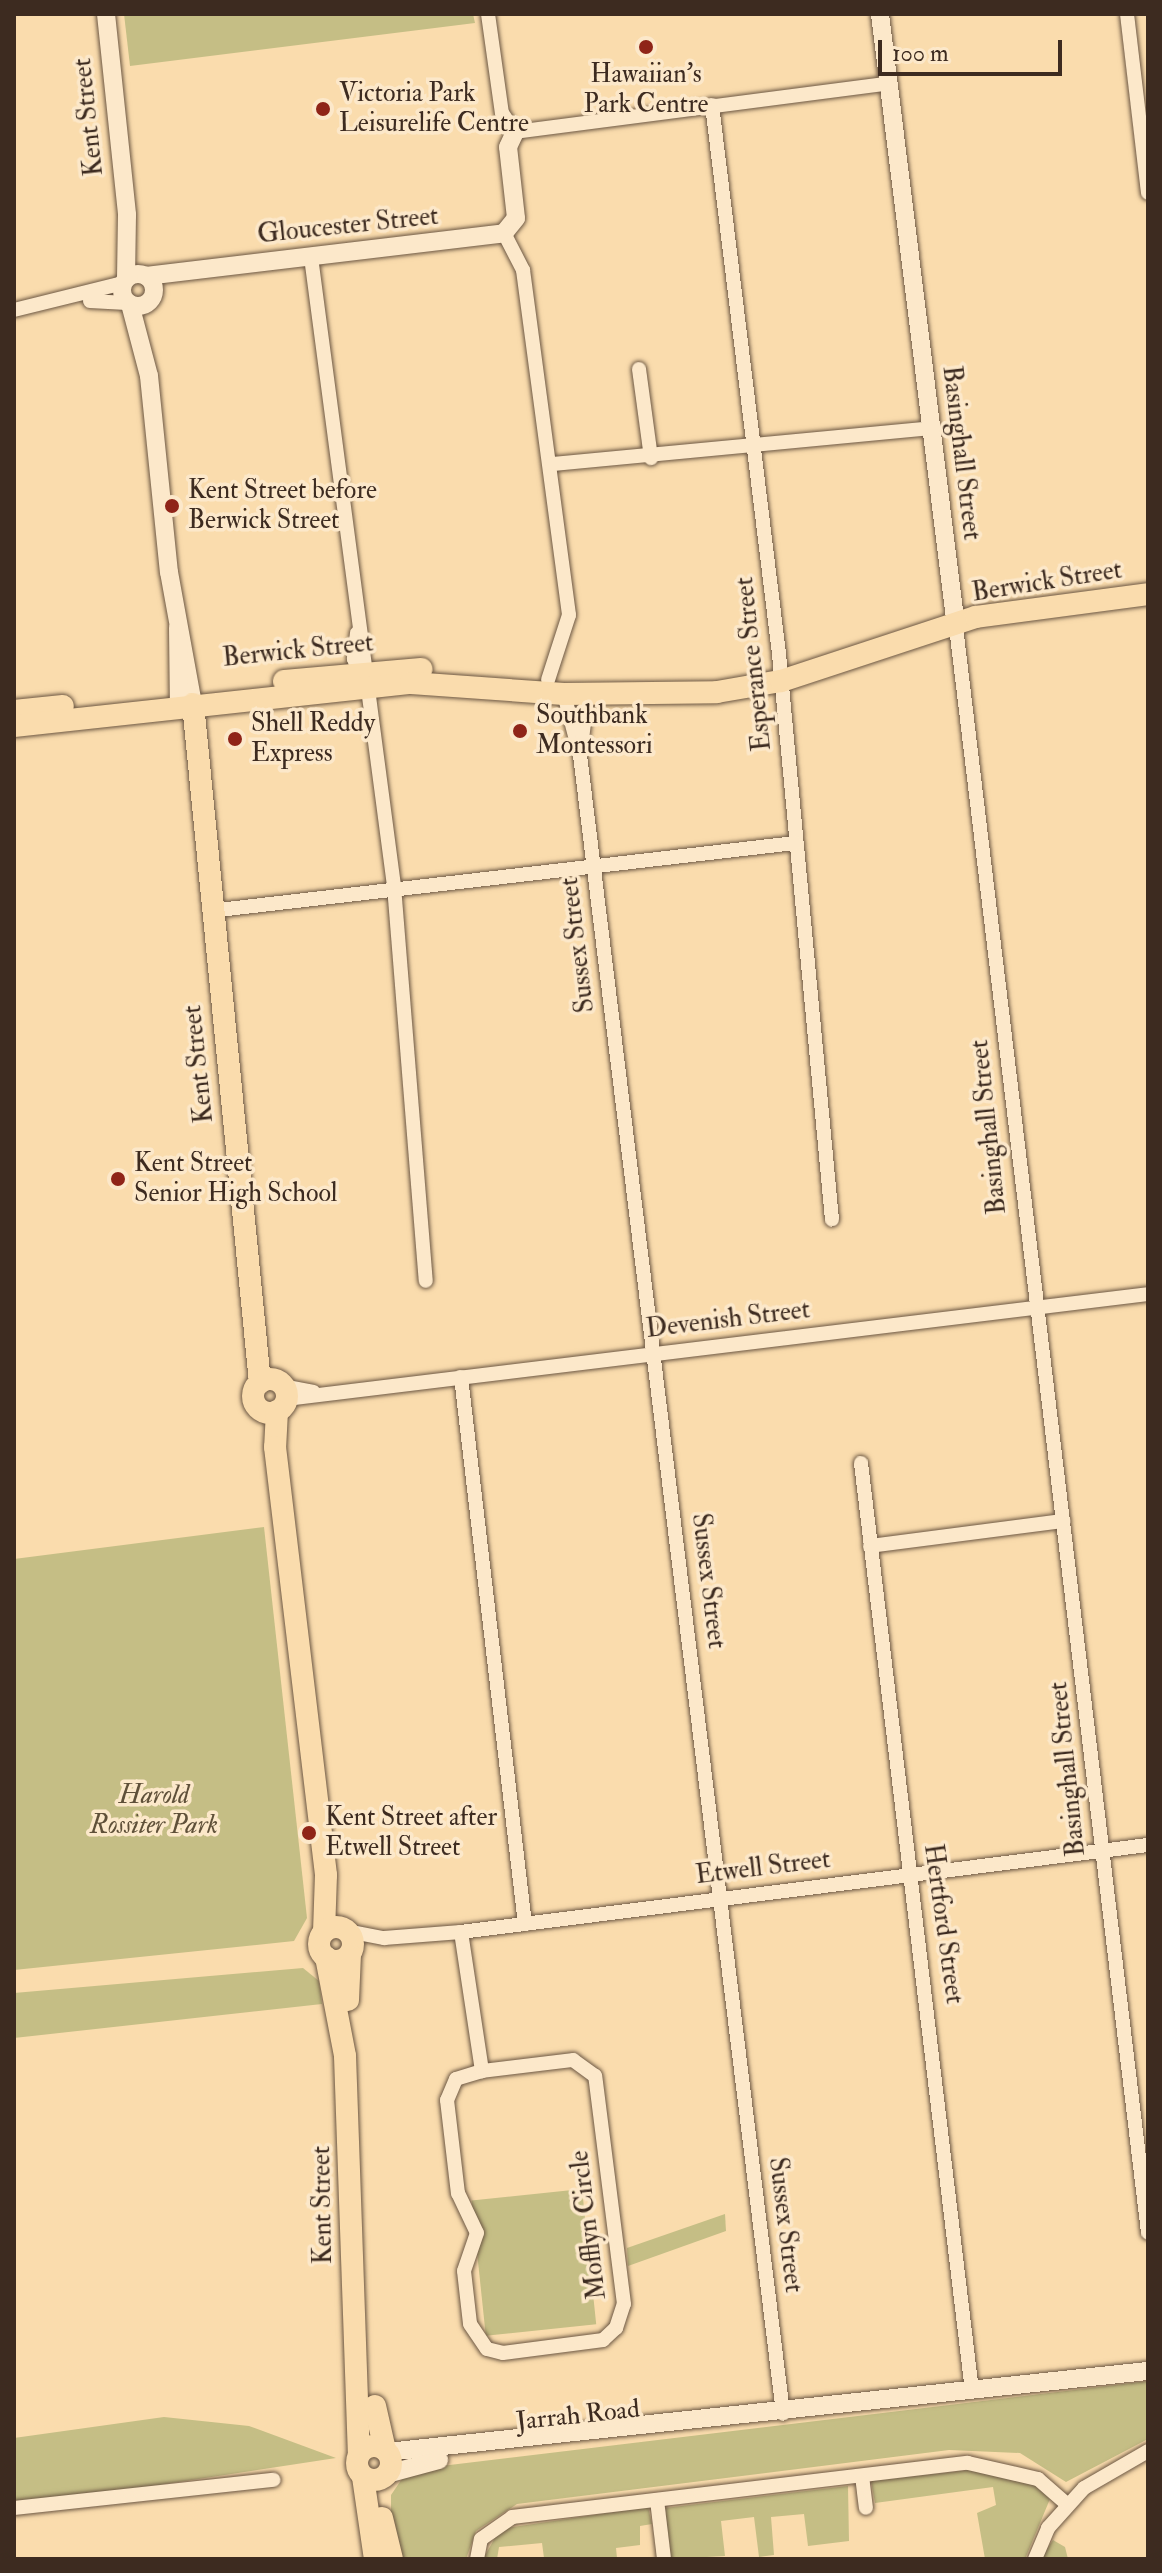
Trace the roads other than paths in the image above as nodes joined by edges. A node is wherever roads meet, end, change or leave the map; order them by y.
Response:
1 (106, 14) edge
2 (488, 14) edge
3 (880, 14) edge
4 (1127, 14) edge
5 (890, 83) junction
6 (712, 105) junction
7 (515, 132) junction
8 (1148, 193) edge
9 (504, 233) junction
10 (311, 257) junction
11 (197, 268) junction
12 (134, 278) junction
13 (151, 298) junction
14 (78, 300) junction
15 (128, 304) junction
16 (14, 310) edge
17 (639, 369) dead end
18 (149, 376) junction
19 (932, 428) junction
20 (752, 447) junction
21 (651, 458) junction
22 (552, 464) junction
23 (1148, 594) edge
24 (1148, 609) edge
25 (956, 627) junction
26 (363, 676) junction
27 (781, 681) junction
28 (556, 687) junction
29 (588, 691) junction
30 (185, 699) junction
31 (17, 710) edge
32 (580, 755) junction
33 (795, 843) junction
34 (594, 862) junction
35 (394, 886) junction
36 (210, 911) junction
37 (832, 1220) dead end
38 (426, 1281) dead end
39 (1148, 1294) edge
40 (1035, 1307) junction
41 (654, 1353) junction
42 (461, 1377) junction
43 (274, 1395) junction
44 (861, 1463) dead end
45 (1063, 1521) junction
46 (870, 1546) junction
47 (1148, 1845) edge
48 (1103, 1850) junction
49 (911, 1873) junction
50 (718, 1897) junction
51 (525, 1924) junction
52 (461, 1932) junction
53 (384, 1938) junction
54 (344, 1940) junction
55 (482, 2071) junction
56 (1148, 2233) edge
57 (1148, 2371) edge
58 (972, 2391) junction
59 (778, 2414) junction
60 (1148, 2451) edge
61 (378, 2464) junction
62 (862, 2476) junction
63 (273, 2480) dead end
64 (657, 2500) junction
65 (1067, 2504) junction
66 (14, 2508) edge
67 (866, 2508) dead end
68 (375, 2559) edge
69 (392, 2559) edge
70 (477, 2559) edge
71 (664, 2559) edge
72 (1035, 2559) edge

1 - 12 street, Kent Street
2 - 7 street
3 - 5 street, Basinghall Street
4 - 8 street
5 - 6 street
5 - 19 street, Basinghall Street
6 - 7 street
6 - 20 street, Esperance Street
7 - 9 street
9 - 10 street, Gloucester Street
9 - 22 street
10 - 11 street, Gloucester Street
10 - 26 street
11 - 12 street, Gloucester Street
11 - 13 street, Gloucester Street
12 - 13 street
12 - 14 street, Gloucester Street
12 - 15 street, Kent Street
13 - 15 street
13 - 18 street, Kent Street
14 - 15 street, Gloucester Street
14 - 16 street, Gloucester Street
15 - 18 street, Kent Street
17 - 21 street
18 - 30 street, Kent Street
19 - 20 street
19 - 25 street, Basinghall Street
20 - 21 street
20 - 27 street, Esperance Street
21 - 22 street
22 - 28 street
23 - 25 main road, Berwick Street
24 - 25 main road, Berwick Street
25 - 27 main road, Berwick Street
25 - 40 street, Basinghall Street
26 - 28 main road, Berwick Street
26 - 30 main road, Berwick Street
26 - 35 street
27 - 29 main road, Berwick Street
27 - 33 street, Esperance Street
28 - 29 main road, Berwick Street
28 - 32 street, Sussex Street
29 - 32 street, Sussex Street
30 - 31 main road, Berwick Street
30 - 36 main road, Kent Street
32 - 34 street, Sussex Street
33 - 34 street
33 - 37 street, Esperance Street
34 - 35 street
34 - 41 street, Sussex Street
35 - 36 street
35 - 38 street
36 - 43 main road, Kent Street
39 - 40 street, Devenish Street
40 - 41 street, Devenish Street
40 - 45 street, Basinghall Street
41 - 42 street, Devenish Street
41 - 50 street, Sussex Street
42 - 43 street, Devenish Street
42 - 51 street
43 - 54 main road, Kent Street
44 - 46 street, Hertford Street
45 - 46 street
45 - 48 street, Basinghall Street
46 - 49 street, Hertford Street
47 - 48 street, Etwell Street
48 - 49 street, Etwell Street
48 - 56 street, Basinghall Street
49 - 50 street, Etwell Street
49 - 58 street, Hertford Street
50 - 51 street, Etwell Street
50 - 59 street, Sussex Street
51 - 52 street, Etwell Street
52 - 53 street, Etwell Street
52 - 55 street
53 - 54 street, Etwell Street
53 - 54 street, Etwell Street
54 - 61 main road, Kent Street
54 - 61 main road, Kent Street
55 - 55 street, Mofflyn Circle
57 - 58 street, Jarrah Road
58 - 59 street, Jarrah Road
59 - 61 street, Jarrah Road
60 - 65 street
61 - 68 main road, Kent Street
61 - 69 main road, Kent Street
62 - 64 street
62 - 65 street
62 - 67 street
63 - 66 street
64 - 70 street
64 - 71 street
65 - 72 street

